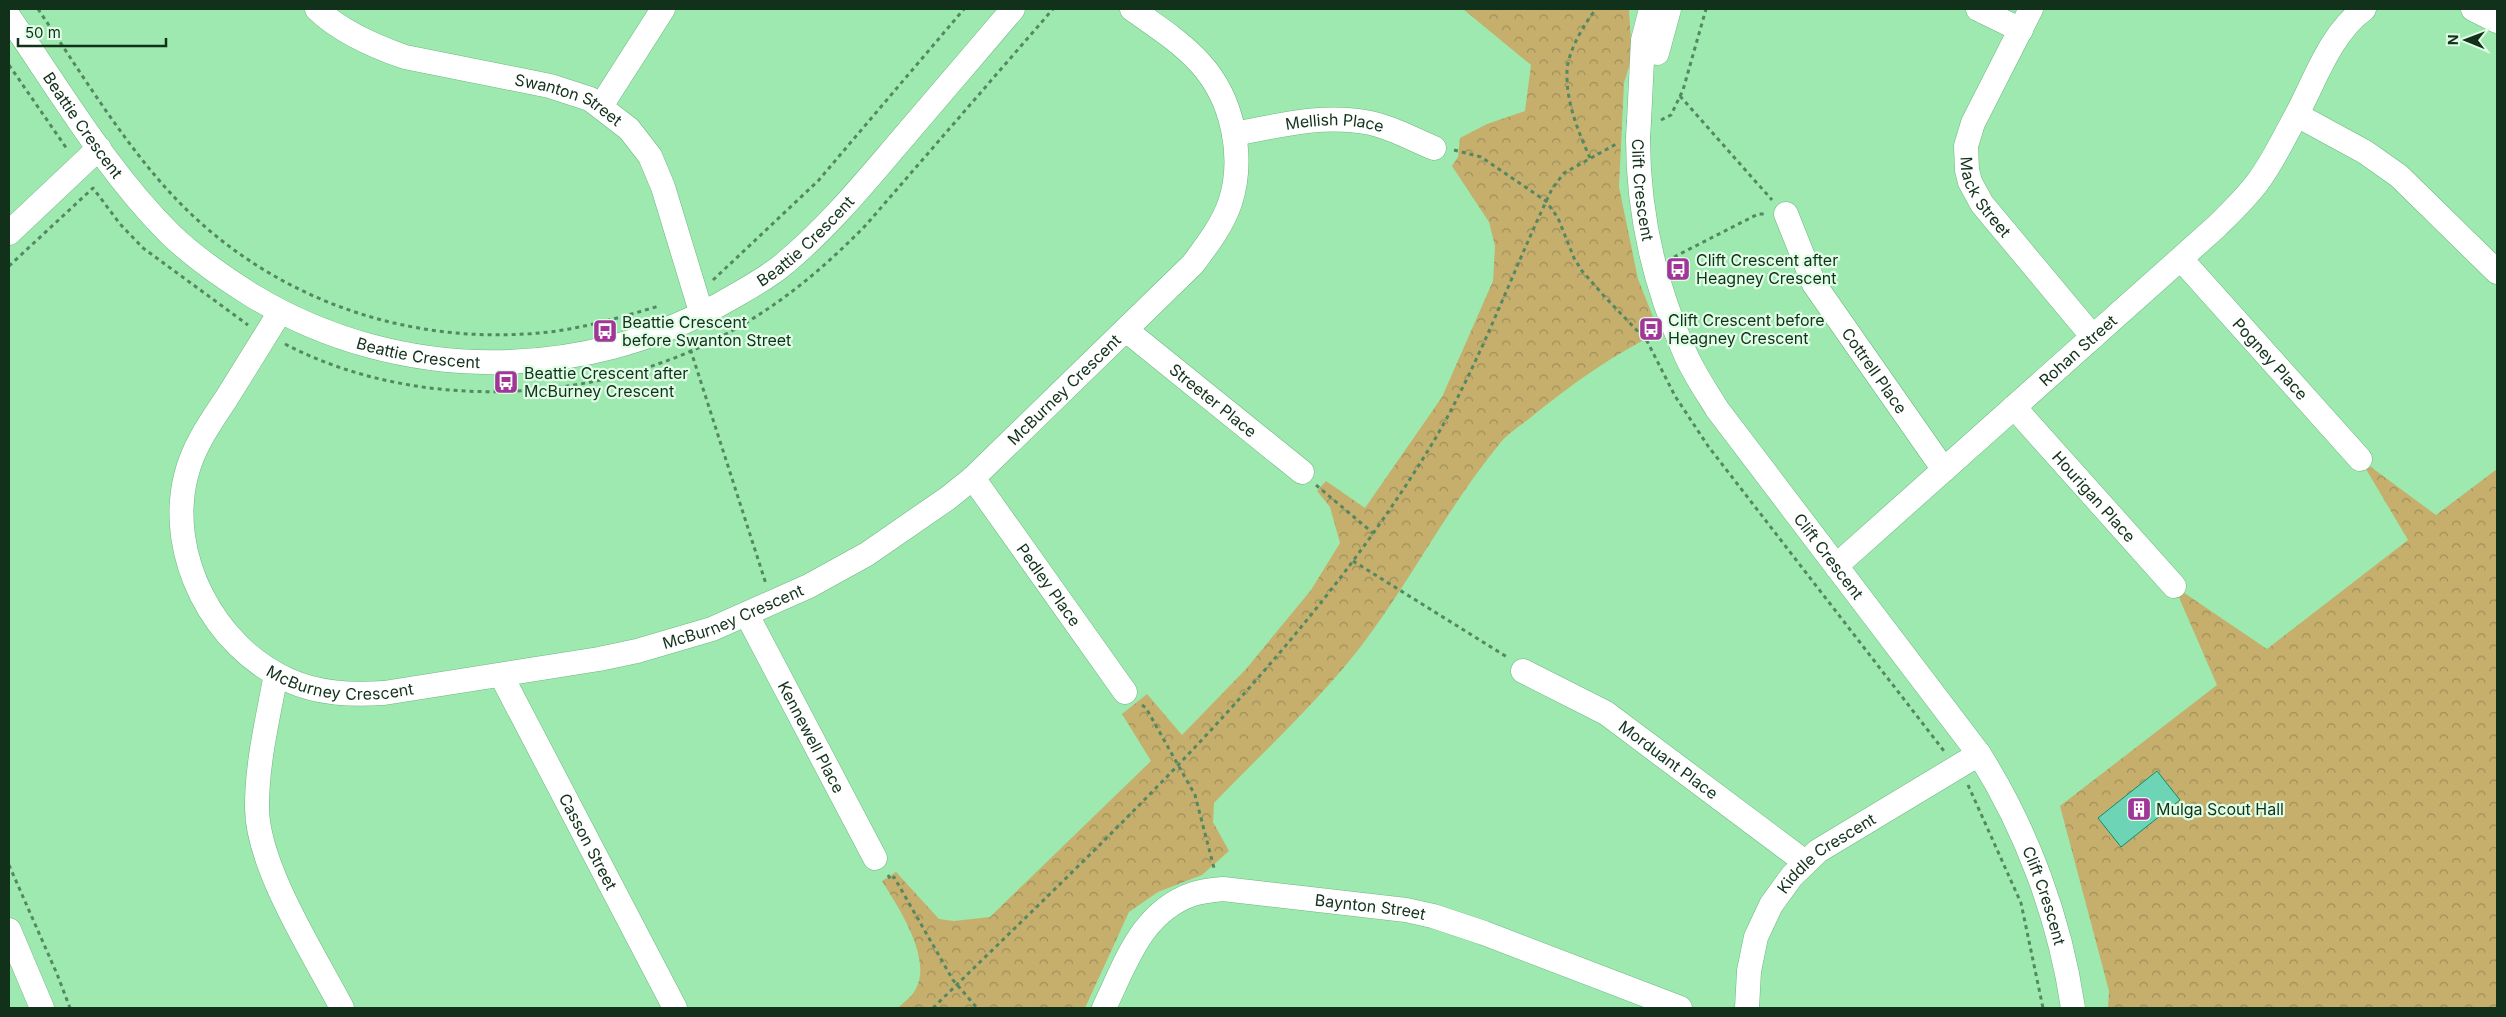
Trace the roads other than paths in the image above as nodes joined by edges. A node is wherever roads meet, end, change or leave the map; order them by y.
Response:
1 (317, 9) edge
2 (663, 9) edge
3 (1013, 9) edge
4 (1132, 9) edge
5 (1650, 9) edge
6 (1669, 9) edge
7 (1978, 9) edge
8 (2032, 9) edge
9 (2364, 9) edge
10 (2473, 9) edge
11 (9, 17) edge
12 (2497, 21) edge
13 (2021, 30) junction
14 (1641, 90) junction
15 (601, 106) junction
16 (2297, 114) junction
17 (1234, 134) junction
18 (99, 148) junction
19 (1434, 148) road end
20 (1786, 214) road end
21 (9, 233) edge
22 (2181, 259) junction
23 (2497, 272) edge
24 (280, 312) junction
25 (692, 320) junction
26 (1126, 330) junction
27 (2093, 337) junction
28 (2014, 407) junction
29 (2360, 459) dead end
30 (1944, 470) junction
31 (1302, 472) road end
32 (973, 478) junction
33 (1836, 566) junction
34 (2174, 586) dead end
35 (747, 615) junction
36 (1523, 671) road end
37 (276, 674) junction
38 (501, 675) junction
39 (1125, 692) road end
40 (1979, 754) junction
41 (875, 858) road end
42 (1805, 862) junction
43 (9, 930) edge
44 (42, 1008) edge
45 (342, 1008) edge
46 (675, 1008) edge
47 (1104, 1008) edge
48 (1680, 1008) edge
49 (1748, 1008) edge
50 (2073, 1008) edge

1 - 15 street, Swanton Street
2 - 15 street
3 - 25 street, Beattie Crescent
4 - 17 street, McBurney Crescent
5 - 14 street, Clift Crescent
6 - 14 street, Clift Crescent
7 - 13 street
8 - 13 street, Mack Street
9 - 16 street, Rohan Street
10 - 12 street
11 - 18 street, Beattie Crescent
13 - 27 street, Mack Street
14 - 33 street, Clift Crescent
15 - 25 street, Swanton Street
16 - 22 street, Rohan Street
16 - 23 street
17 - 19 street, Mellish Place
17 - 26 street, McBurney Crescent
18 - 21 street
18 - 24 street, Beattie Crescent
20 - 30 street, Cottrell Place
22 - 27 street, Rohan Street
22 - 29 street, Pogney Place
24 - 25 street, Beattie Crescent
24 - 37 street, McBurney Crescent
26 - 31 street, Streeter Place
26 - 32 street, McBurney Crescent
27 - 28 street, Rohan Street
28 - 30 street, Rohan Street
28 - 34 street, Hourigan Place
30 - 33 street, Rohan Street
32 - 35 street, McBurney Crescent
32 - 39 street, Pedley Place
33 - 40 street, Clift Crescent
35 - 38 street, McBurney Crescent
35 - 41 street, Kennewell Place
36 - 42 street, Morduant Place
37 - 38 street, McBurney Crescent
37 - 45 street
38 - 46 street, Casson Street
40 - 42 street, Kiddle Crescent
40 - 50 street, Clift Crescent
42 - 49 street, Kiddle Crescent
43 - 44 street
47 - 48 street, Baynton Street

